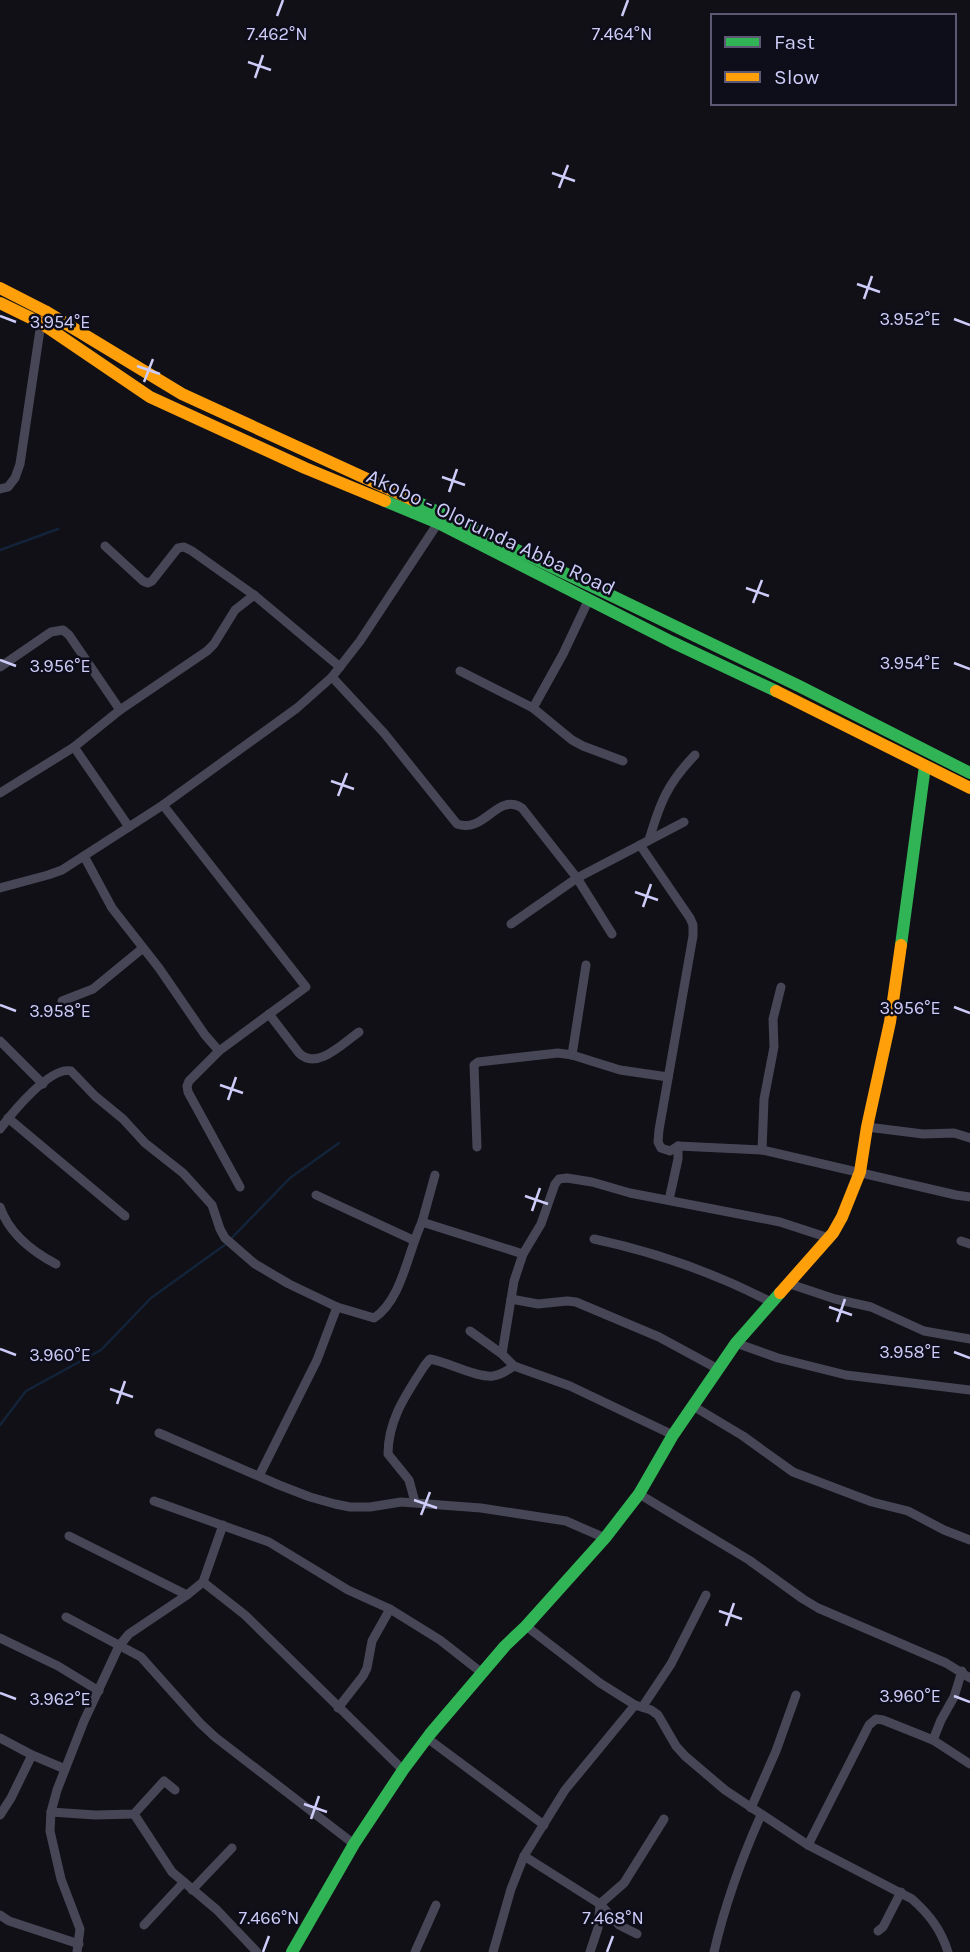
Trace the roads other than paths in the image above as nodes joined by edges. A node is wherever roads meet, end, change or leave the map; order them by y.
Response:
1 (0, 288) edge
2 (0, 303) edge
3 (41, 323) junction
4 (236, 419) junction
5 (229, 433) junction
6 (0, 489) edge
7 (438, 523) junction
8 (105, 546) dead end
9 (254, 595) junction
10 (589, 599) junction
11 (0, 667) edge
12 (340, 667) junction
13 (460, 671) dead end
14 (331, 677) junction
15 (533, 708) junction
16 (120, 710) junction
17 (75, 747) junction
18 (695, 755) dead end
19 (623, 761) dead end
20 (925, 766) junction
21 (970, 773) edge
22 (970, 788) edge
23 (0, 793) edge
24 (163, 805) junction
25 (684, 822) dead end
26 (129, 827) junction
27 (644, 842) junction
28 (84, 856) junction
29 (577, 878) junction
30 (0, 888) edge
31 (511, 924) dead end
32 (612, 934) dead end
33 (143, 948) junction
34 (586, 965) dead end
35 (781, 987) dead end
36 (62, 1000) dead end
37 (269, 1014) junction
38 (359, 1032) dead end
39 (0, 1041) edge
40 (219, 1051) junction
41 (572, 1055) junction
42 (668, 1077) junction
43 (43, 1084) junction
44 (8, 1118) junction
45 (867, 1126) junction
46 (0, 1129) edge
47 (970, 1138) edge
48 (678, 1146) junction
49 (477, 1147) dead end
50 (762, 1150) junction
51 (860, 1172) junction
52 (435, 1175) dead end
53 (240, 1187) dead end
54 (316, 1195) dead end
55 (970, 1197) edge
56 (669, 1200) junction
57 (0, 1207) edge
58 (125, 1216) dead end
59 (422, 1222) junction
60 (829, 1238) junction
61 (594, 1239) dead end
62 (413, 1240) junction
63 (523, 1254) junction
64 (56, 1264) dead end
65 (790, 1284) junction
66 (511, 1300) junction
67 (773, 1303) junction
68 (337, 1307) junction
69 (470, 1331) dead end
70 (970, 1339) edge
71 (736, 1343) junction
72 (502, 1354) junction
73 (514, 1366) junction
74 (718, 1369) junction
75 (970, 1390) edge
76 (693, 1406) junction
77 (159, 1433) dead end
78 (673, 1435) junction
79 (259, 1476) junction
80 (639, 1494) junction
81 (154, 1501) dead end
82 (415, 1503) junction
83 (223, 1525) junction
84 (69, 1536) dead end
85 (605, 1538) junction
86 (970, 1540) edge
87 (203, 1582) junction
88 (187, 1595) junction
89 (706, 1595) dead end
90 (390, 1609) junction
91 (65, 1617) dead end
92 (526, 1626) junction
93 (0, 1638) edge
94 (119, 1646) junction
95 (482, 1673) junction
96 (966, 1674) edge
97 (99, 1691) junction
98 (796, 1695) dead end
99 (639, 1706) junction
100 (338, 1708) junction
101 (0, 1738) edge
102 (426, 1738) junction
103 (933, 1740) junction
104 (32, 1755) junction
105 (970, 1764) edge
106 (65, 1769) junction
107 (403, 1770) junction
108 (175, 1790) dead end
109 (751, 1808) junction
110 (51, 1812) junction
111 (134, 1814) junction
112 (0, 1815) edge
113 (761, 1815) junction
114 (664, 1819) dead end
115 (544, 1825) junction
116 (354, 1844) junction
117 (808, 1845) junction
118 (232, 1848) dead end
119 (524, 1856) junction
120 (184, 1882) junction
121 (192, 1889) junction
122 (901, 1892) junction
123 (600, 1904) junction
124 (436, 1905) dead end
125 (0, 1914) edge
126 (144, 1925) dead end
127 (878, 1931) dead end
128 (637, 1934) dead end
129 (78, 1948) edge
130 (257, 1952) edge
131 (292, 1952) edge
132 (415, 1952) edge
133 (492, 1952) edge
134 (590, 1952) edge
135 (714, 1952) edge
136 (948, 1952) edge

1 - 4 main road, Akobo - Olorunda Abba Road
2 - 3 main road, Akobo - Olorunda Abba Road
3 - 5 main road, Akobo - Olorunda Abba Road
3 - 6 street
4 - 5 main road
4 - 21 main road, Akobo - Olorunda Abba Road
5 - 7 main road, Akobo - Olorunda Abba Road
7 - 10 main road, Akobo - Olorunda Abba Road
7 - 12 street
8 - 9 street
9 - 12 street
9 - 16 street
10 - 15 street
10 - 20 main road, Akobo - Olorunda Abba Road
11 - 16 street
12 - 14 street
13 - 15 street
14 - 24 street
14 - 29 street
15 - 19 street
16 - 17 street
17 - 23 street
17 - 26 street
18 - 27 street
20 - 22 main road, Akobo - Olorunda Abba Road
20 - 45 main road
24 - 26 street
24 - 37 street
25 - 27 street
26 - 28 street
27 - 29 street
27 - 42 street
28 - 30 street
28 - 33 street
29 - 31 street
29 - 32 street
33 - 36 street
33 - 40 street
34 - 41 street
35 - 50 street
37 - 38 street
37 - 40 street
39 - 43 street
40 - 53 street
41 - 42 street
41 - 49 street
42 - 48 street
43 - 44 street
43 - 68 street
44 - 46 street
44 - 58 street
45 - 47 street
45 - 51 main road
48 - 50 street
48 - 56 street
50 - 51 street
51 - 55 street
51 - 60 main road
52 - 59 street
54 - 62 street
56 - 60 street
56 - 63 street
57 - 64 street
59 - 62 street
59 - 63 street
60 - 65 main road
61 - 67 street
62 - 68 street
63 - 66 street
65 - 67 main road
65 - 70 street
66 - 72 street
66 - 74 street
67 - 71 main road
68 - 79 street
69 - 72 street
71 - 74 main road
71 - 75 street
72 - 73 street
73 - 78 street
73 - 82 street
74 - 76 main road
76 - 78 main road
76 - 86 street
77 - 79 street
78 - 80 main road
79 - 82 street
80 - 85 main road
80 - 96 street
81 - 83 street
82 - 85 street
83 - 87 street
83 - 90 street
84 - 88 street
85 - 92 main road
87 - 88 street
87 - 100 street
88 - 94 street
89 - 99 street
90 - 95 street
90 - 100 street
91 - 94 street
92 - 95 main road
92 - 99 street
93 - 97 street
94 - 97 street
94 - 116 street
95 - 102 main road
96 - 103 street
97 - 106 street
98 - 109 street
99 - 109 street
99 - 115 street
100 - 107 street
101 - 104 street
102 - 107 main road
102 - 115 street
103 - 105 street
103 - 117 street
104 - 106 street
104 - 112 street
106 - 110 street
107 - 116 main road
108 - 111 street
109 - 113 street
110 - 111 street
110 - 129 street
111 - 120 street
113 - 117 street
113 - 135 street
114 - 123 street
115 - 119 street
116 - 131 main road
117 - 122 street
118 - 121 street
119 - 123 street
119 - 133 street
120 - 121 street
120 - 126 street
121 - 130 street
122 - 127 street
122 - 136 street
123 - 128 street
123 - 134 street
124 - 132 street
125 - 129 street

